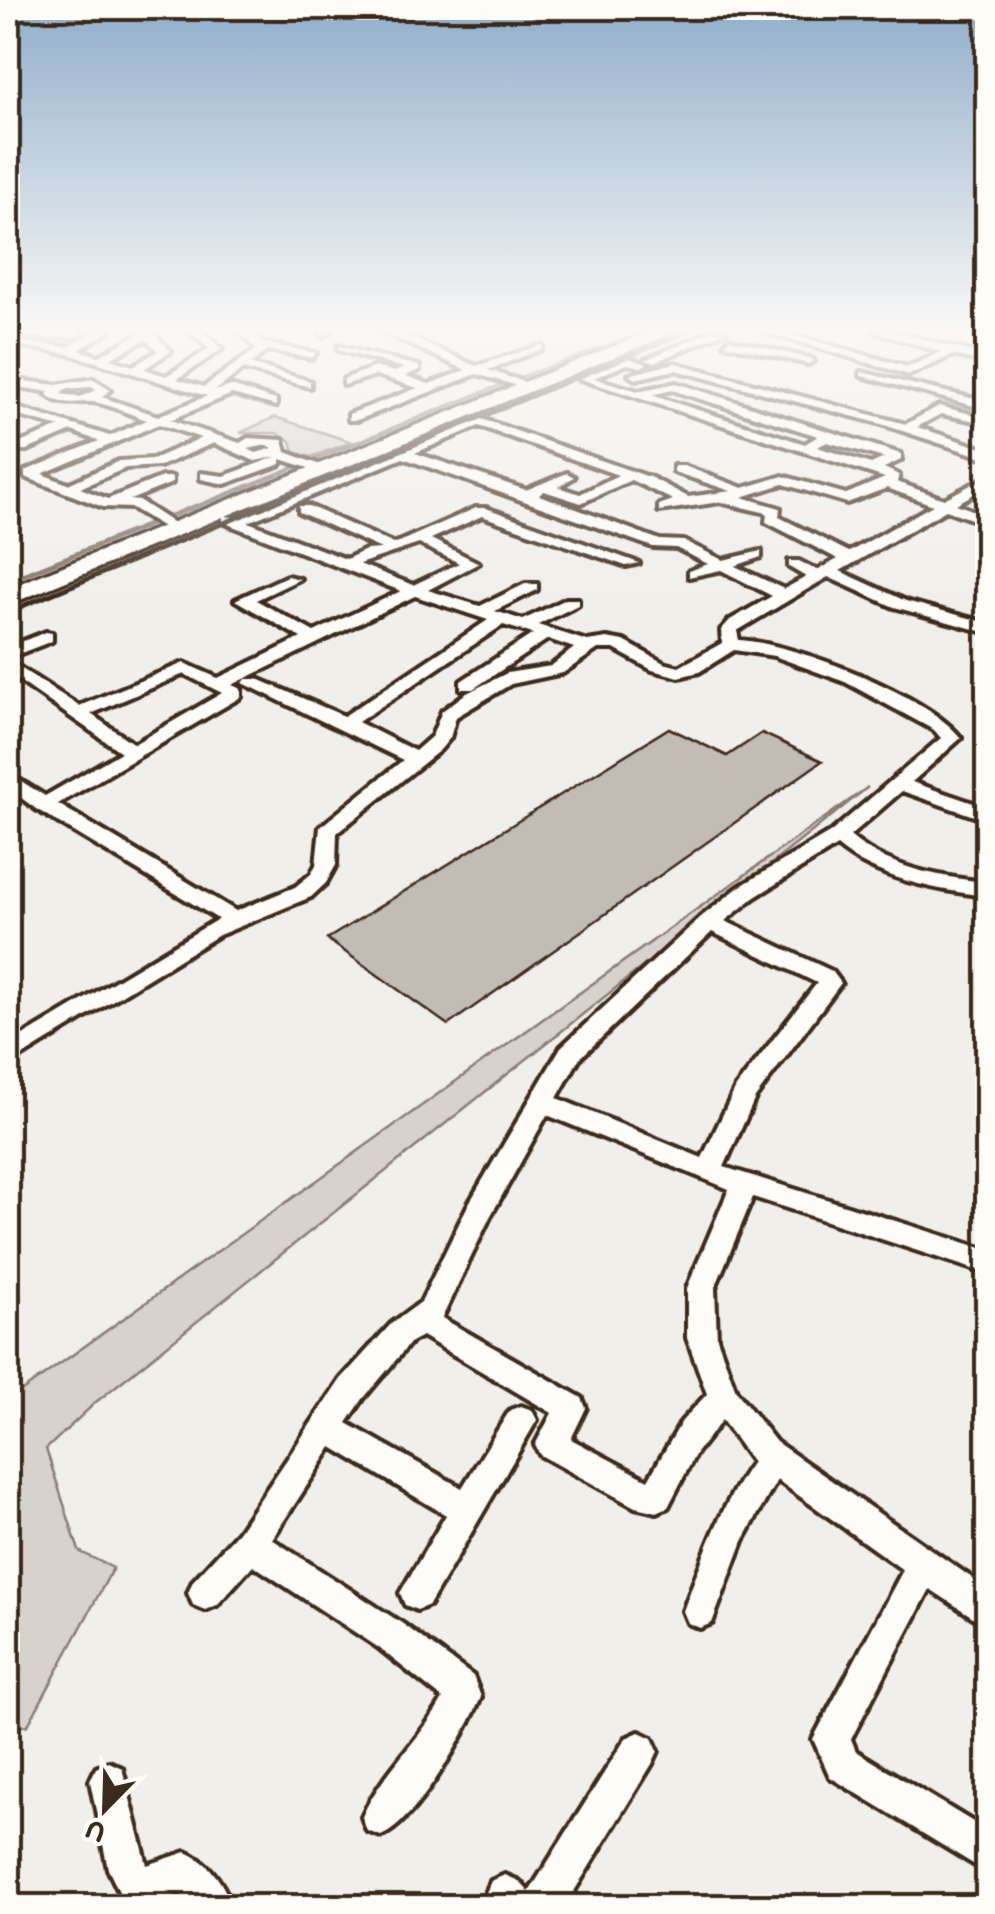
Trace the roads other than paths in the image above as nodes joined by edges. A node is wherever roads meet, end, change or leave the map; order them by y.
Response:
1 (46, 420) edge
2 (155, 420) edge
3 (178, 420) edge
4 (181, 420) edge
5 (416, 420) edge
6 (719, 420) edge
7 (785, 420) edge
8 (883, 420) edge
9 (919, 420) edge
10 (72, 428) junction
11 (906, 428) junction
12 (212, 438) junction
13 (828, 438) junction
14 (109, 440) junction
15 (15, 445) edge
16 (244, 445) junction
17 (807, 448) junction
18 (178, 453) junction
19 (400, 453) junction
20 (988, 456) edge
21 (59, 460) junction
22 (297, 463) junction
23 (679, 469) dead end
24 (872, 469) junction
25 (8, 472) edge
26 (630, 475) junction
27 (568, 477) dead end
28 (167, 480) dead end
29 (988, 480) edge
30 (887, 483) junction
31 (546, 487) junction
32 (67, 489) junction
33 (527, 495) junction
34 (737, 495) junction
35 (684, 500) junction
36 (946, 505) junction
37 (664, 508) dead end
38 (304, 509) dead end
39 (226, 518) junction
40 (988, 521) edge
41 (165, 524) junction
42 (419, 539) junction
43 (394, 548) junction
44 (756, 554) dead end
45 (851, 559) junction
46 (631, 563) dead end
47 (347, 564) junction
48 (794, 564) dead end
49 (726, 566) junction
50 (694, 574) dead end
51 (826, 575) junction
52 (292, 579) dead end
53 (532, 588) dead end
54 (410, 589) junction
55 (785, 596) junction
56 (8, 597) edge
57 (572, 602) dead end
58 (481, 612) junction
59 (500, 619) junction
60 (522, 627) junction
61 (988, 628) edge
62 (543, 635) junction
63 (46, 636) dead end
64 (310, 637) junction
65 (731, 644) junction
66 (588, 647) junction
67 (8, 653) edge
68 (8, 665) edge
69 (252, 684) dead end
70 (216, 685) junction
71 (464, 688) dead end
72 (78, 713) junction
73 (345, 723) junction
74 (135, 754) junction
75 (417, 760) junction
76 (8, 779) edge
77 (896, 783) junction
78 (42, 805) junction
79 (988, 814) edge
80 (838, 836) junction
81 (988, 889) edge
82 (234, 920) junction
83 (710, 922) junction
84 (8, 1056) edge
85 (542, 1102) junction
86 (708, 1172) junction
87 (744, 1183) junction
88 (988, 1262) edge
89 (422, 1321) junction
90 (724, 1399) junction
91 (521, 1420) dead end
92 (326, 1427) junction
93 (774, 1459) junction
94 (465, 1508) junction
95 (250, 1544) junction
96 (924, 1565) junction
97 (205, 1592) dead end
98 (417, 1594) dead end
99 (988, 1610) edge
100 (700, 1611) dead end
101 (639, 1751) dead end
102 (109, 1781) dead end
103 (381, 1816) dead end
104 (988, 1854) edge
105 (521, 1903) edge
106 (212, 1906) edge

1 - 10 street
2 - 14 street
3 - 12 street
4 - 16 street
5 - 22 main road
6 - 17 street
7 - 13 street
8 - 11 street
9 - 11 street
10 - 14 street
10 - 15 street
11 - 20 street
12 - 16 street
12 - 18 street
13 - 17 street
13 - 24 street
14 - 21 street
15 - 21 street
16 - 22 street
17 - 24 street
18 - 22 street
18 - 32 street
19 - 26 street
19 - 33 street
19 - 39 street
21 - 32 street
22 - 39 main road
23 - 34 street
24 - 30 street
25 - 41 street
26 - 31 street
26 - 35 street
27 - 31 street
28 - 32 street
29 - 36 street
30 - 34 street
30 - 36 street
31 - 33 street
33 - 49 street
34 - 35 street
34 - 45 street
35 - 37 street
36 - 40 street
36 - 45 street
38 - 43 street
39 - 41 main road
39 - 47 street
41 - 56 main road
42 - 43 street
42 - 46 street
42 - 54 street
43 - 47 street
44 - 49 street
45 - 51 street
47 - 54 street
48 - 51 street
49 - 50 street
49 - 55 street
51 - 55 street
51 - 61 street
52 - 64 street
53 - 58 street
54 - 58 street
54 - 64 street
55 - 65 street
57 - 60 street
58 - 59 street
59 - 60 street
59 - 73 street
60 - 62 street
62 - 66 street
62 - 71 street
63 - 67 street
64 - 70 street
65 - 66 street
65 - 77 street
66 - 75 street
68 - 72 street
69 - 73 street
70 - 72 street
70 - 74 street
72 - 74 street
73 - 75 street
74 - 78 street
75 - 82 street
76 - 78 street
77 - 79 street
77 - 80 street
78 - 82 street
80 - 81 street
80 - 83 street
82 - 84 street
83 - 85 street
83 - 86 street
85 - 86 street
85 - 89 street
86 - 87 street
87 - 88 street
87 - 90 street
89 - 90 street
89 - 92 street
90 - 93 street
91 - 94 street
92 - 94 street
92 - 95 street
93 - 96 street
93 - 100 street
94 - 98 street
95 - 97 street
95 - 103 street
96 - 99 street
96 - 104 street
101 - 105 street
102 - 106 street

